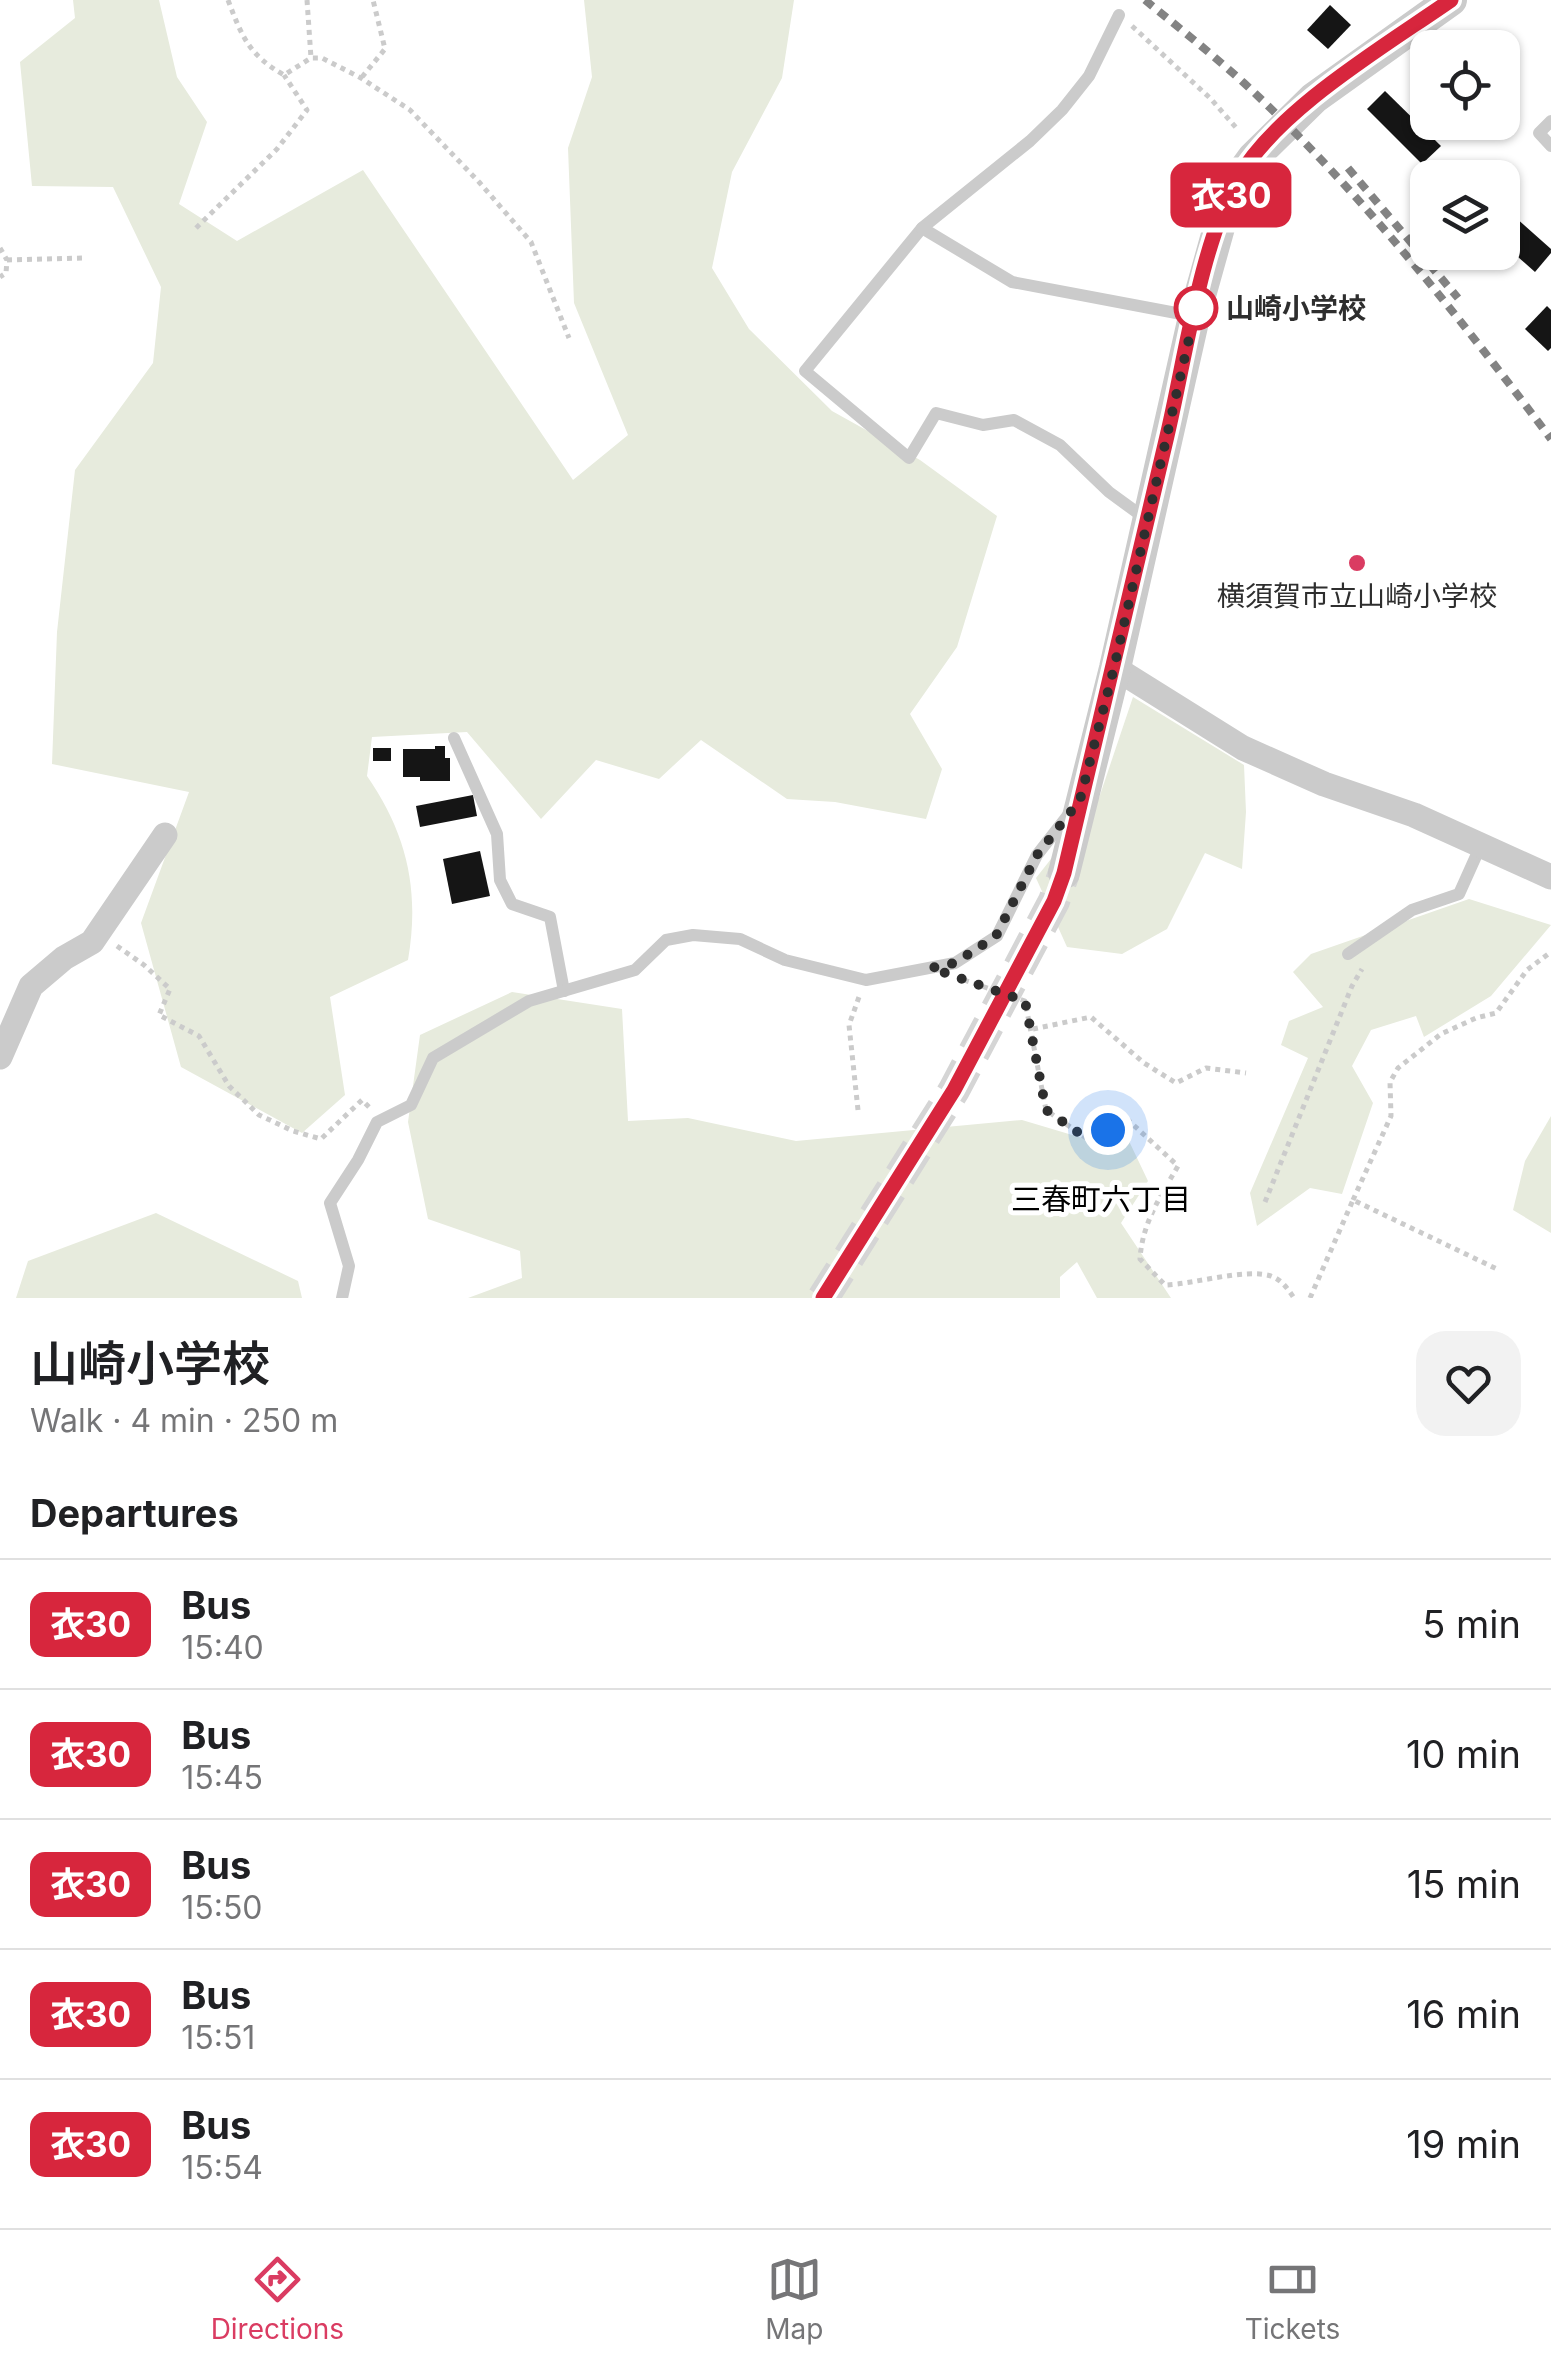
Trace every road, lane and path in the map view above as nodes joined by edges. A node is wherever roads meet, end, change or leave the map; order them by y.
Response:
1 (228, 0) edge
2 (307, 0) edge
3 (373, 0) edge
4 (1450, 0) edge
5 (1120, 15) joint
6 (311, 58) junction
7 (284, 75) junction
8 (362, 78) junction
9 (1551, 121) edge
10 (1551, 146) edge
11 (1258, 152) junction
12 (196, 228) dead end
13 (922, 228) junction
14 (0, 248) edge
15 (82, 258) dead end
16 (6, 260) junction
17 (0, 277) edge
18 (1194, 316) junction
19 (569, 338) dead end
20 (1148, 521) junction
21 (1114, 668) junction
22 (454, 738) dead end
23 (1080, 800) junction
24 (166, 835) dead end
25 (1482, 844) junction
26 (1064, 873) tunnel mouth
27 (1551, 878) edge
28 (98, 933) junction
29 (1551, 952) edge
30 (1348, 954) joint
31 (931, 968) junction
32 (866, 980) junction
33 (564, 990) junction
34 (1033, 1029) junction
35 (1, 1051) edge
36 (1246, 1073) dead end
37 (858, 1110) dead end
38 (377, 1122) junction
39 (1353, 1200) junction
40 (1266, 1202) dead end
41 (1500, 1270) dead end
42 (342, 1298) edge
43 (1294, 1298) edge
44 (1310, 1298) edge

1 - 7 path
2 - 6 path
3 - 8 path
4 - 11 street
5 - 11 path
5 - 13 lane
6 - 7 path
6 - 8 path
7 - 12 path
8 - 19 path
9 - 10 lane
11 - 18 street
13 - 18 lane
13 - 20 lane
14 - 16 path
15 - 16 path
16 - 17 path
18 - 20 street
20 - 21 street
21 - 23 street
21 - 25 street
22 - 33 lane
23 - 26 street
23 - 31 lane
24 - 28 street
25 - 27 street
25 - 30 lane
28 - 35 street
28 - 38 path
29 - 39 path
30 - 40 path
31 - 32 lane
31 - 34 path
32 - 33 lane
32 - 37 path
33 - 38 lane
34 - 36 path
34 - 43 path
38 - 42 lane
39 - 41 path
39 - 44 path

